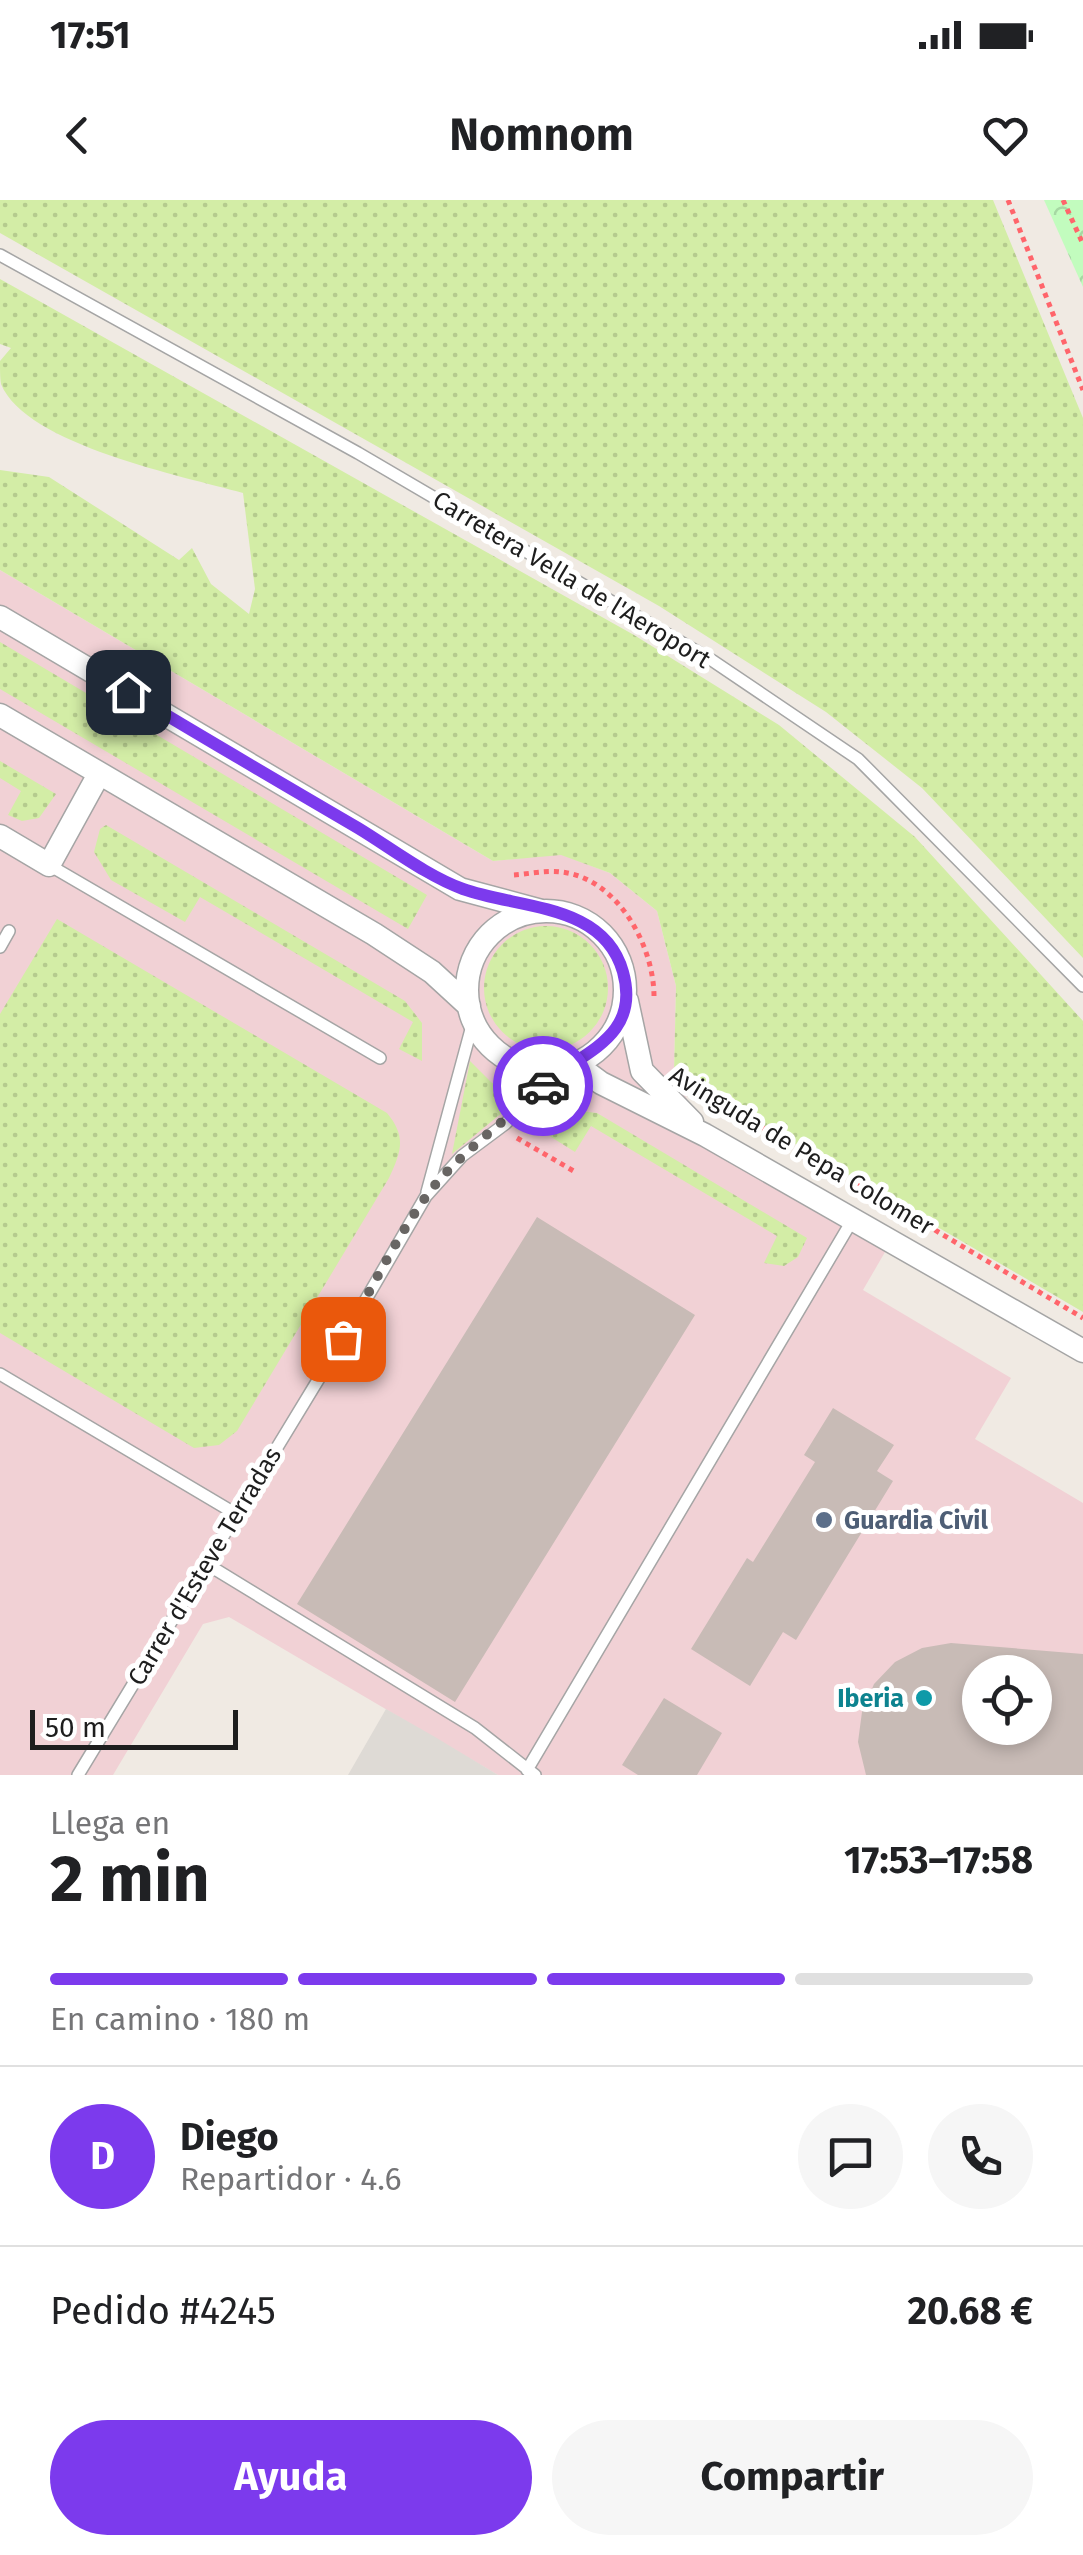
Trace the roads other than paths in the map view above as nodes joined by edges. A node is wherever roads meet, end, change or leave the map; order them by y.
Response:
1 (0, 255) edge
2 (0, 618) edge
3 (0, 716) edge
4 (98, 774) junction
5 (0, 836) edge
6 (49, 865) junction
7 (542, 911) junction
8 (10, 931) dead end
9 (0, 947) edge
10 (623, 971) junction
11 (1083, 986) edge
12 (471, 1014) junction
13 (380, 1058) dead end
14 (568, 1066) junction
15 (705, 1135) junction
16 (426, 1196) junction
17 (853, 1218) junction
18 (343, 1339) dead end
19 (1083, 1351) edge
20 (332, 1357) dead end
21 (0, 1374) edge
22 (236, 1514) junction
23 (205, 1562) junction
24 (531, 1773) edge
25 (78, 1775) edge

1 - 11 lane, Carretera Vella de l'Aeroport
2 - 7 street
3 - 4 street
4 - 6 street
4 - 12 street
5 - 6 street
6 - 13 lane
7 - 10 street
7 - 12 street
8 - 9 lane
10 - 14 street
10 - 15 street, Avinguda de Pepa Colomer
12 - 14 street
12 - 16 lane
14 - 15 street, Avinguda de Pepa Colomer
14 - 16 lane
15 - 17 street, Avinguda de Pepa Colomer
16 - 18 lane
17 - 19 street, Avinguda de Pepa Colomer
17 - 24 lane
20 - 22 lane, Carrer d'Esteve Terradas
21 - 22 lane
22 - 23 lane, Carrer d'Esteve Terradas
23 - 24 lane
23 - 25 lane, Carrer d'Esteve Terradas

